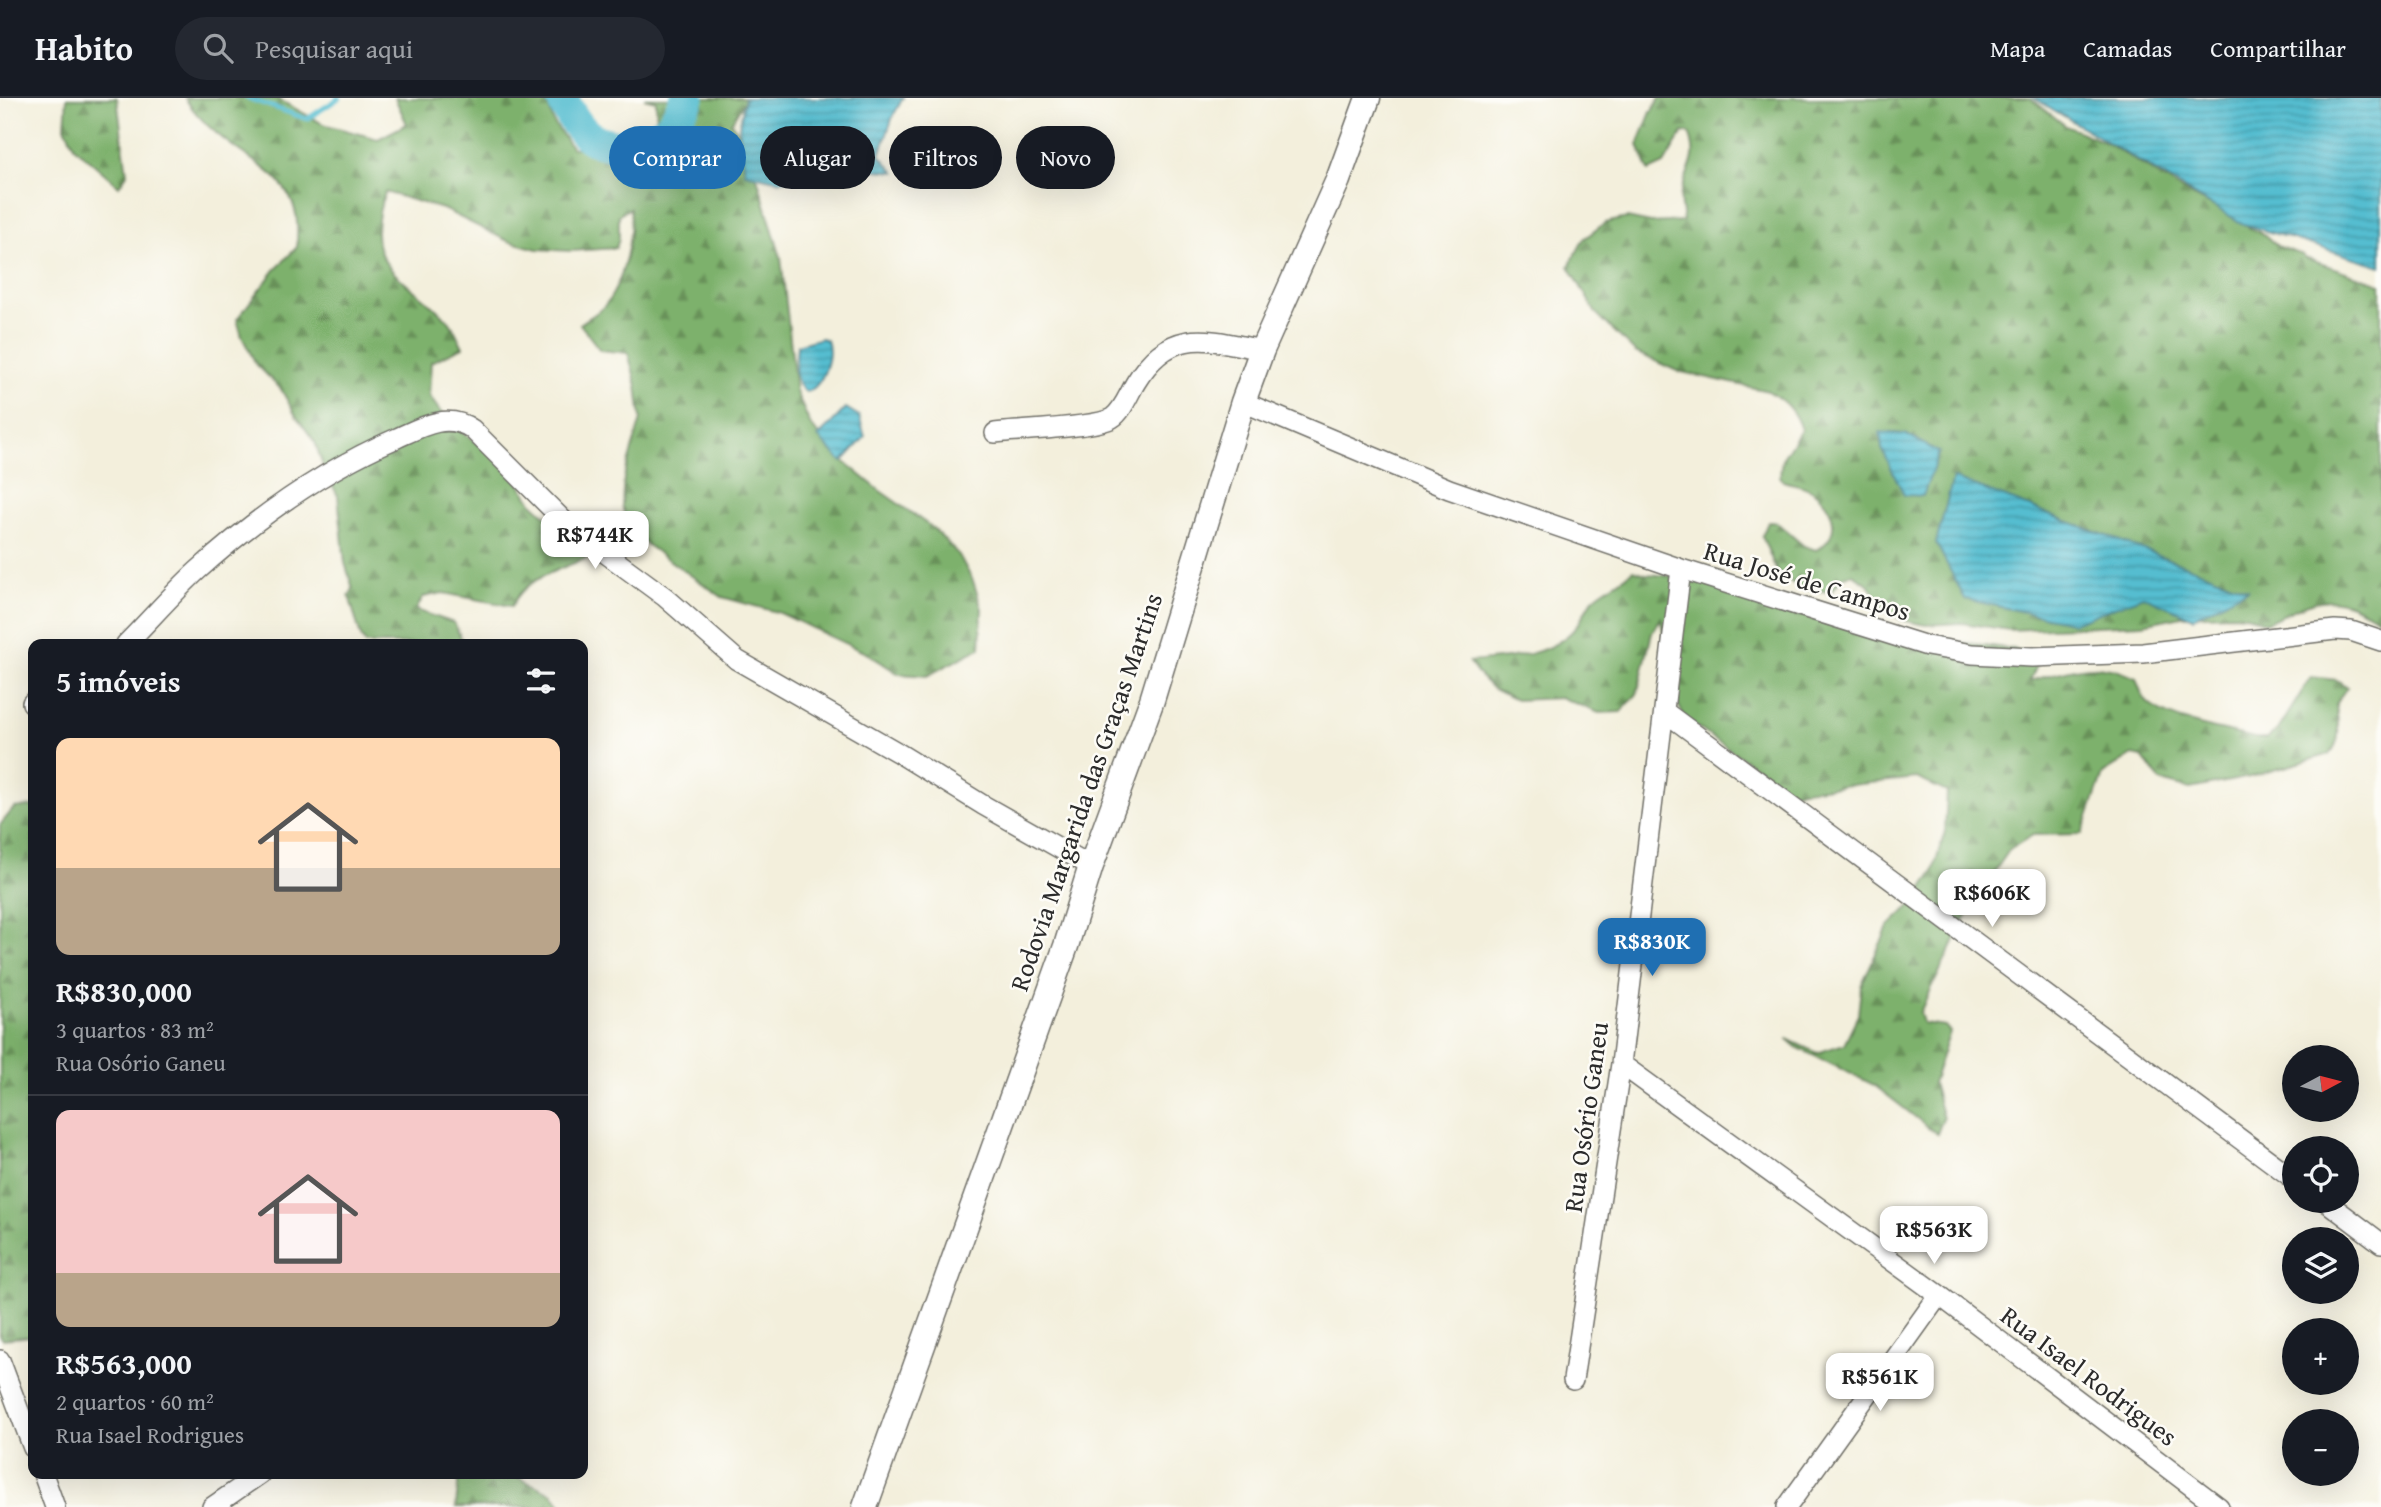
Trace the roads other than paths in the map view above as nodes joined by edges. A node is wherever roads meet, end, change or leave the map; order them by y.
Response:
1 (1368, 98) edge
2 (1262, 350) junction
3 (1243, 402) junction
4 (995, 433) dead end
5 (1681, 569) junction
6 (131, 639) edge
7 (2381, 641) edge
8 (1665, 712) junction
9 (1091, 866) junction
10 (1622, 1064) junction
11 (2282, 1170) edge
12 (2341, 1213) edge
13 (2381, 1243) edge
14 (1939, 1295) junction
15 (0, 1360) edge
16 (1573, 1380) dead end
17 (28, 1435) edge
18 (45, 1479) edge
19 (253, 1479) edge
20 (55, 1507) edge
21 (212, 1507) edge
22 (865, 1507) edge
23 (1787, 1507) edge
24 (2219, 1507) edge

1 - 2 main road, Rodovia Margarida das Graças Martins
2 - 3 main road, Rodovia Margarida das Graças Martins
2 - 4 street
3 - 5 street, Rua José de Campos
3 - 9 main road, Rodovia Margarida das Graças Martins
5 - 7 street, Rua José de Campos
5 - 8 street, Rua Osório Ganeu
6 - 9 street
8 - 10 street, Rua Osório Ganeu
8 - 11 street
9 - 22 main road, Rodovia Margarida das Graças Martins
10 - 14 street, Rua Isael Rodrigues
10 - 16 street, Rua Osório Ganeu
12 - 13 street
14 - 23 street
14 - 24 street, Rua Isael Rodrigues
15 - 17 street
18 - 20 street
19 - 21 street

